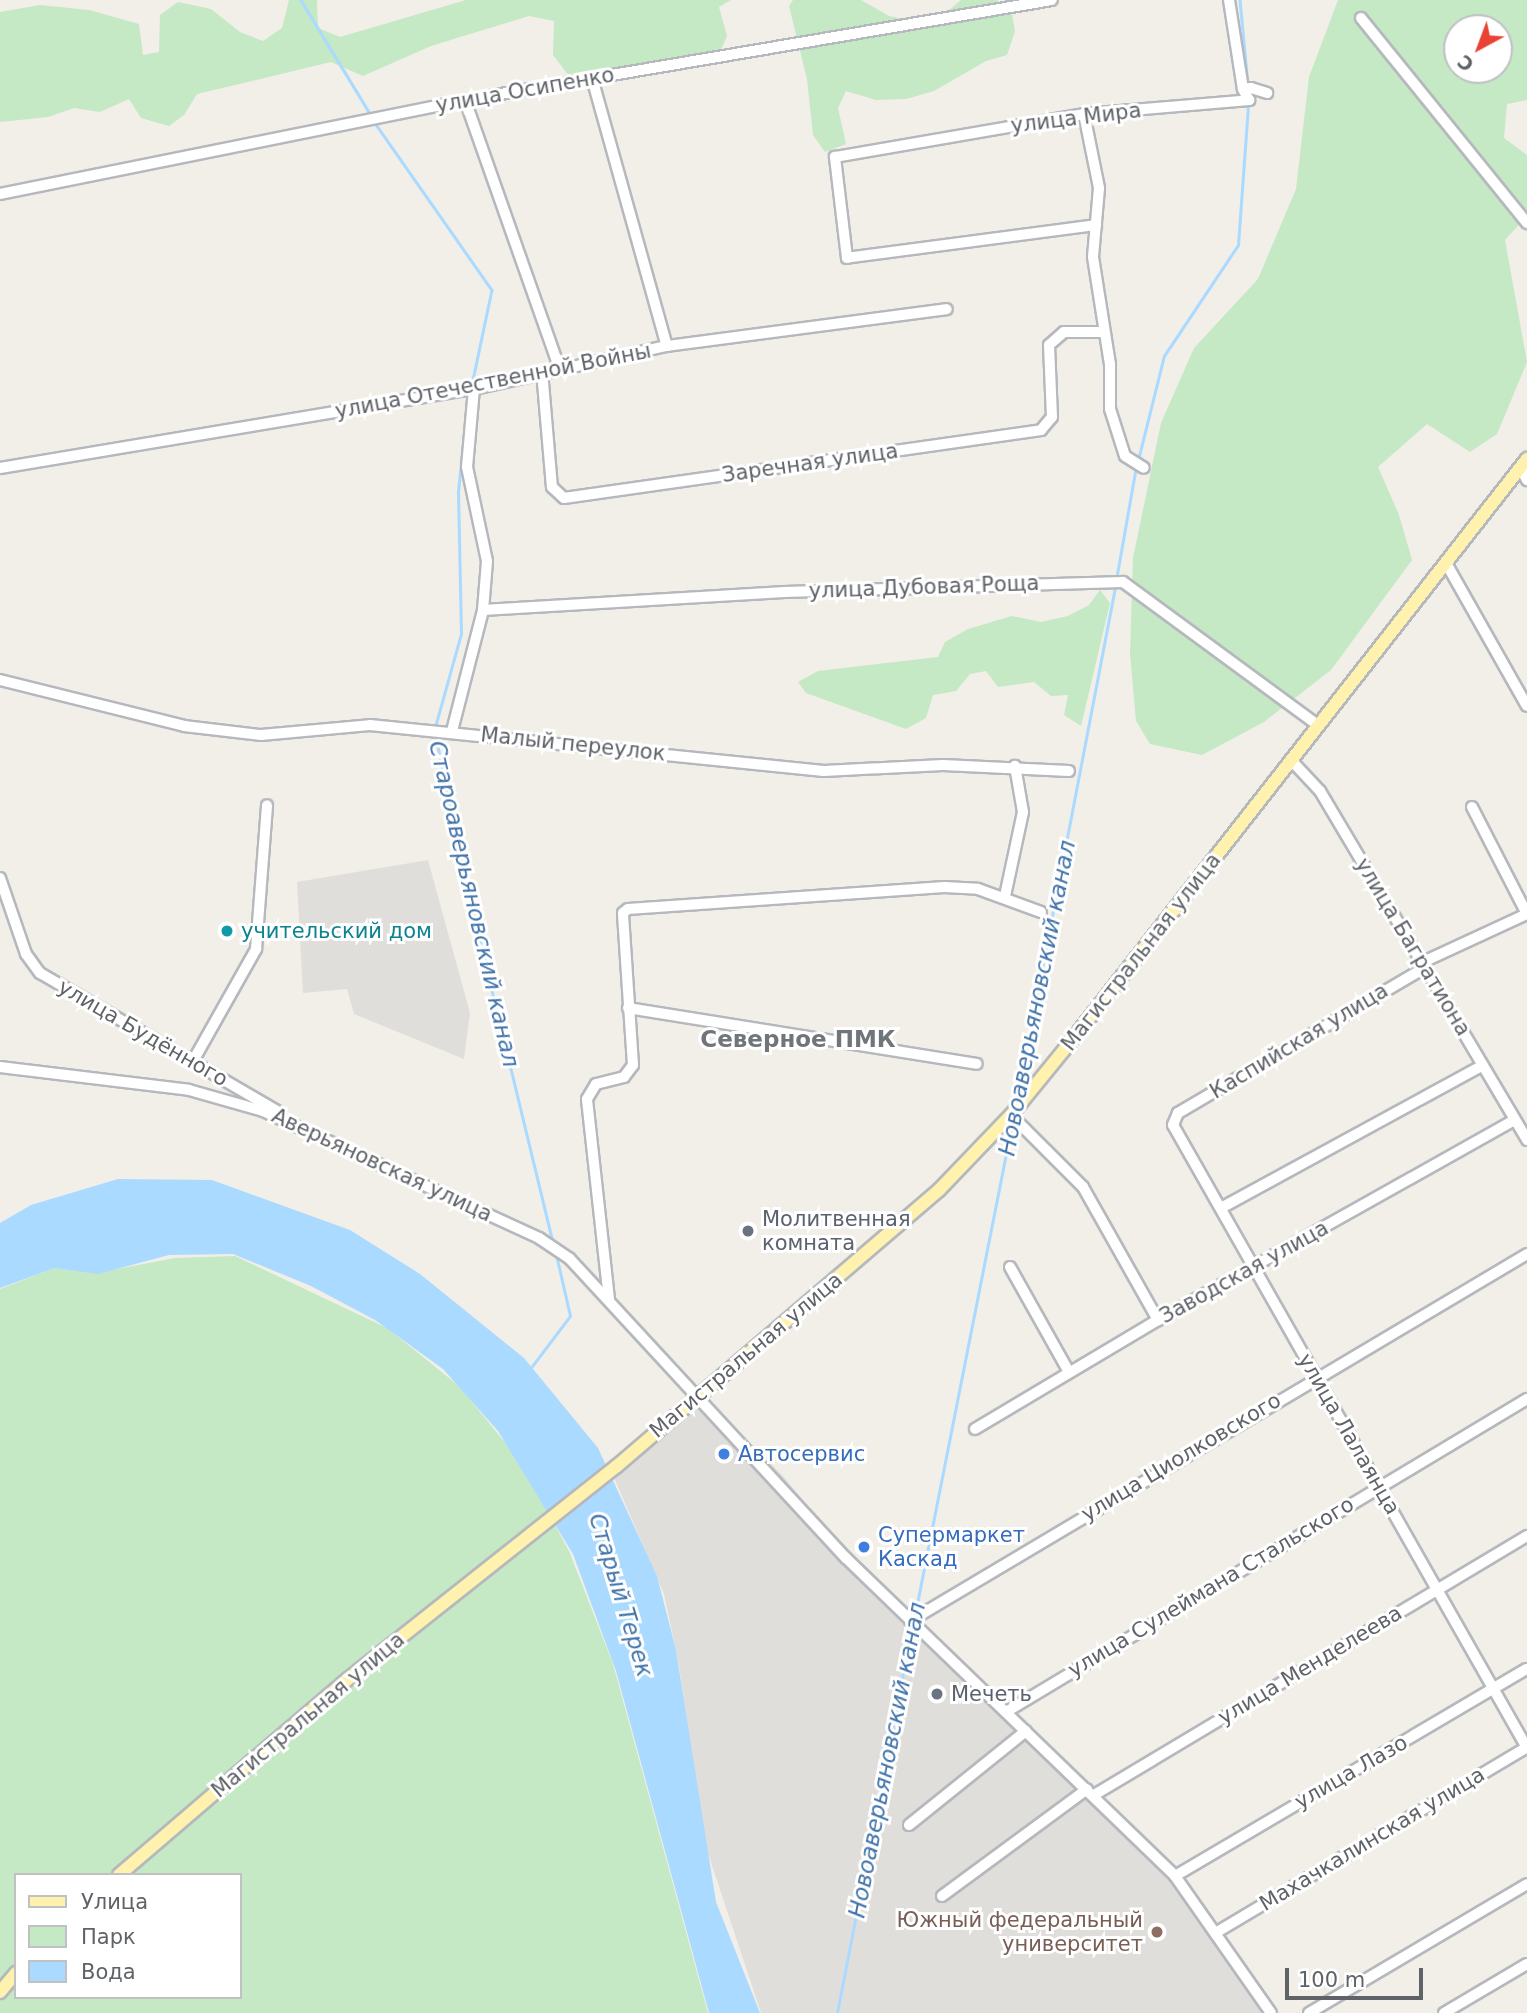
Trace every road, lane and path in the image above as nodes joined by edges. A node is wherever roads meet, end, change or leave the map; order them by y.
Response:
1 (1052, 0) edge
2 (1229, 0) edge
3 (1361, 18) dead end
4 (592, 78) junction
5 (1243, 89) junction
6 (1267, 93) dead end
7 (466, 100) junction
8 (1084, 114) junction
9 (0, 194) edge
10 (1527, 223) edge
11 (1096, 225) junction
12 (947, 309) dead end
13 (1102, 332) junction
14 (667, 346) junction
15 (559, 367) junction
16 (542, 371) junction
17 (474, 389) junction
18 (1523, 463) edge
19 (0, 468) edge
20 (1144, 468) dead end
21 (1527, 480) edge
22 (1446, 563) junction
23 (483, 610) junction
24 (0, 680) edge
25 (1527, 706) edge
26 (1318, 725) junction
27 (452, 731) junction
28 (1290, 760) junction
29 (1015, 766) junction
30 (1069, 771) dead end
31 (267, 805) dead end
32 (1472, 807) dead end
33 (0, 878) edge
34 (1005, 896) junction
35 (1041, 912) dead end
36 (1527, 914) edge
37 (1424, 964) junction
38 (628, 1008) junction
39 (193, 1061) junction
40 (977, 1064) dead end
41 (1483, 1065) junction
42 (0, 1067) edge
43 (1011, 1115) junction
44 (1174, 1119) joint
45 (1515, 1119) junction
46 (299, 1124) junction
47 (1527, 1140) edge
48 (1221, 1208) junction
49 (1527, 1254) edge
50 (1253, 1266) junction
51 (1010, 1267) dead end
52 (609, 1299) junction
53 (1158, 1320) junction
54 (1069, 1372) junction
55 (1316, 1376) junction
56 (696, 1397) junction
57 (1527, 1399) edge
58 (975, 1429) dead end
59 (1378, 1485) junction
60 (1527, 1536) edge
61 (1437, 1590) junction
62 (910, 1621) junction
63 (1527, 1669) edge
64 (1493, 1689) junction
65 (1006, 1712) junction
66 (1026, 1731) junction
67 (1527, 1748) edge
68 (1091, 1792) junction
69 (909, 1825) dead end
70 (120, 1873) edge
71 (1175, 1876) junction
72 (1527, 1884) edge
73 (942, 1896) dead end
74 (1217, 1932) junction
75 (1527, 1964) edge
76 (14, 1975) edge
77 (0, 1992) edge
78 (1270, 2013) edge
79 (1309, 2013) edge
80 (1444, 2013) edge

1 - 4 street, улица Осипенко
2 - 5 street
3 - 10 street
4 - 7 street, улица Осипенко
4 - 14 street
5 - 6 street
5 - 8 street, улица Мира
7 - 9 street, улица Осипенко
7 - 15 street
8 - 11 street
8 - 11 street, улица Мира
11 - 13 street
12 - 14 street, улица Отечественной Войны
13 - 16 street, Заречная улица
13 - 20 street
14 - 15 street, улица Отечественной Войны
15 - 16 street, улица Отечественной Войны
16 - 17 street, улица Отечественной Войны
17 - 19 street, улица Отечественной Войны
17 - 23 street
18 - 21 street
18 - 22 main road, Магистральная улица
22 - 25 street
22 - 26 main road, Магистральная улица
23 - 26 street, улица Дубовая Роща
23 - 27 street
24 - 27 street, Малый переулок
26 - 28 main road, Магистральная улица
27 - 29 street, Малый переулок
28 - 37 street, улица Багратиона
28 - 43 main road, Магистральная улица
29 - 30 street, Малый переулок
29 - 34 street
31 - 39 street
32 - 36 street
33 - 39 street, улица Будённого
34 - 35 street
34 - 38 street
36 - 37 street, Каспийская улица
37 - 41 street, улица Багратиона
37 - 44 street, Каспийская улица
38 - 40 street
38 - 52 street
39 - 46 street, улица Будённого
41 - 45 street, улица Багратиона
41 - 48 street
42 - 46 street, Аверьяновская улица
43 - 53 street
43 - 56 main road, Магистральная улица
44 - 48 street, улица Лалаянца
45 - 47 street, улица Багратиона
45 - 50 street, Заводская улица
46 - 52 street, Аверьяновская улица
48 - 50 street, улица Лалаянца
49 - 55 street, улица Циолковского
50 - 53 street, Заводская улица
50 - 55 street, улица Лалаянца
51 - 54 street
52 - 56 street, Аверьяновская улица
53 - 54 street, Заводская улица
54 - 58 street, Заводская улица
55 - 59 street, улица Лалаянца
55 - 62 street, улица Циолковского
56 - 62 street, Аверьяновская улица
56 - 70 main road, Магистральная улица
57 - 59 street, улица Сулеймана Стальского
59 - 61 street, улица Лалаянца
59 - 65 street, улица Сулеймана Стальского
60 - 61 street, улица Менделеева
61 - 64 street, улица Лалаянца
61 - 68 street, улица Менделеева
62 - 65 street, Аверьяновская улица
63 - 64 street, улица Лазо
64 - 67 street, улица Лалаянца
64 - 71 street, улица Лазо
65 - 66 street, Аверьяновская улица
66 - 68 street, Аверьяновская улица
66 - 69 street
67 - 74 street, Махачкалинская улица
68 - 71 street, Аверьяновская улица
68 - 73 street, улица Менделеева
71 - 74 street, Аверьяновская улица
72 - 79 street
74 - 78 street, Аверьяновская улица
75 - 80 street
76 - 77 main road

